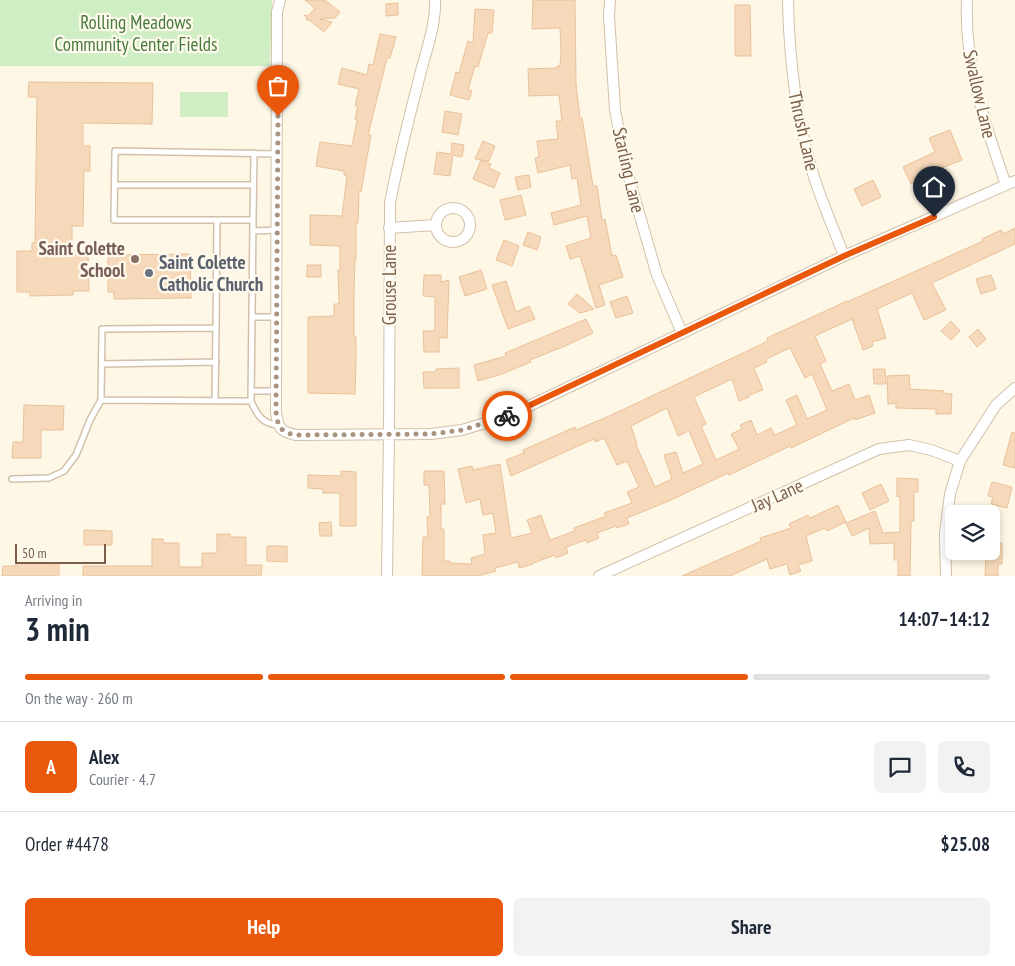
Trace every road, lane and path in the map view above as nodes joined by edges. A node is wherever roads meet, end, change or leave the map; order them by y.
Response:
1 (280, 0) edge
2 (435, 0) edge
3 (610, 0) edge
4 (788, 0) edge
5 (967, 0) edge
6 (254, 153) junction
7 (278, 154) junction
8 (1010, 183) edge
9 (114, 185) junction
10 (253, 185) junction
11 (217, 220) junction
12 (253, 220) junction
13 (436, 225) dead end
14 (389, 228) junction
15 (277, 230) junction
16 (253, 231) junction
17 (844, 256) junction
18 (252, 317) junction
19 (276, 317) junction
20 (216, 328) junction
21 (682, 333) junction
22 (216, 362) junction
23 (102, 364) junction
24 (1015, 388) edge
25 (250, 391) junction
26 (276, 391) junction
27 (101, 400) junction
28 (216, 400) junction
29 (250, 401) junction
30 (280, 427) junction
31 (389, 434) junction
32 (960, 461) junction
33 (12, 479) dead end
34 (386, 576) edge
35 (599, 576) edge
36 (946, 576) edge

1 - 7 street
2 - 14 street, Grouse Lane
3 - 21 street, Starling Lane
4 - 17 street, Thrush Lane
5 - 8 street, Swallow Lane
6 - 7 lane
6 - 9 lane
6 - 10 lane
7 - 15 street
8 - 17 street
9 - 10 lane
9 - 11 lane
10 - 12 lane
11 - 12 lane
11 - 20 lane
12 - 16 lane
13 - 14 street
14 - 31 street, Grouse Lane
15 - 16 lane
15 - 19 street
16 - 18 lane
17 - 21 street
18 - 19 lane
18 - 25 lane
19 - 26 street
20 - 22 lane
20 - 23 lane
21 - 31 street
22 - 23 lane
22 - 28 lane
23 - 27 lane
24 - 32 street
25 - 26 lane
25 - 29 lane
26 - 30 street
27 - 28 lane
27 - 33 lane
28 - 29 lane
29 - 30 lane
30 - 31 street
31 - 34 street, Grouse Lane
32 - 35 street, Jay Lane
32 - 36 street

